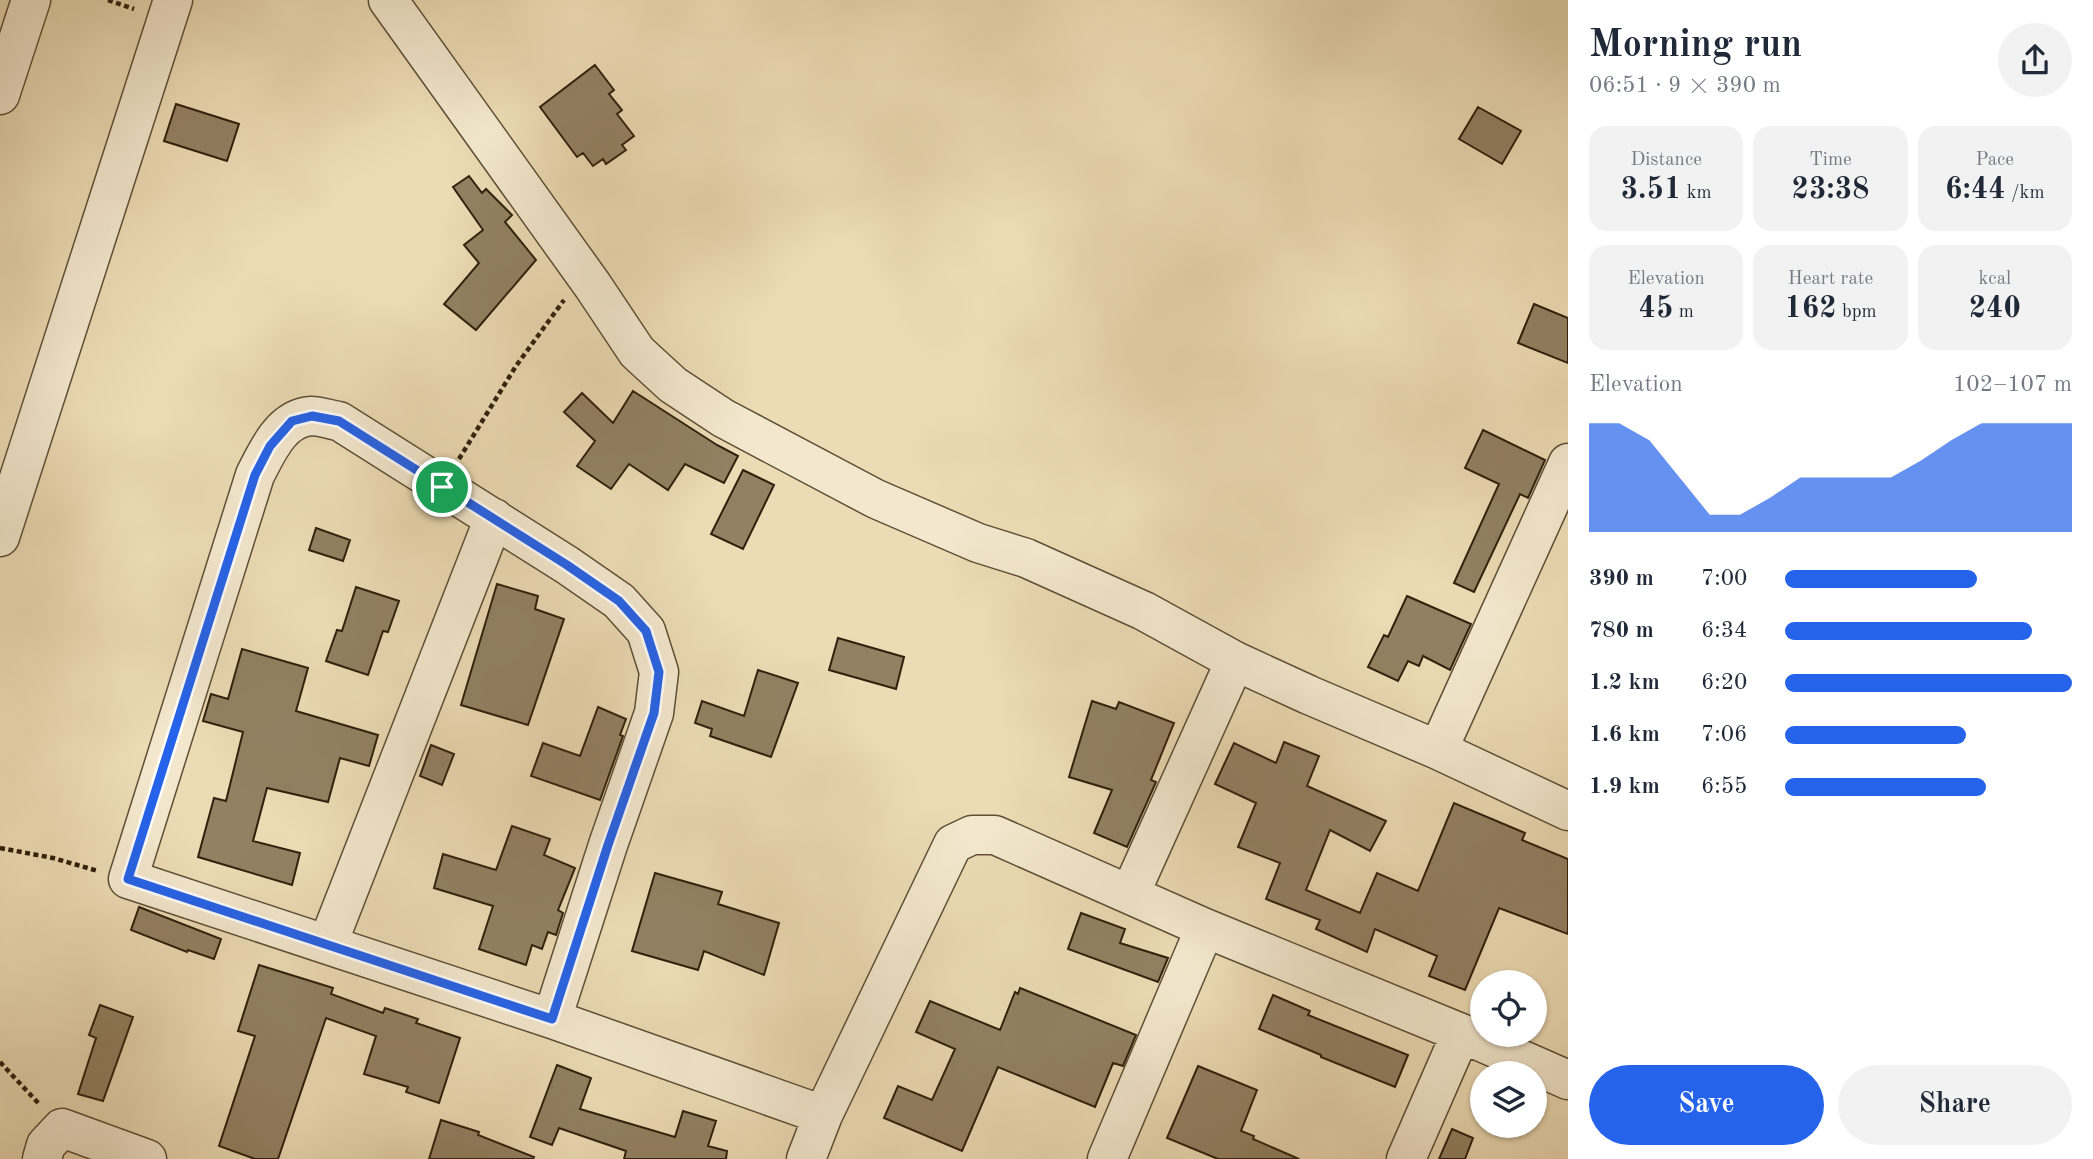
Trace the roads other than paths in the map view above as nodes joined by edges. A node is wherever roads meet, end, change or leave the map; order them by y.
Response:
1 (31, 0) edge
2 (173, 0) edge
3 (388, 0) edge
4 (0, 95) edge
5 (1568, 463) edge
6 (494, 518) junction
7 (0, 537) edge
8 (1236, 661) junction
9 (1438, 750) junction
10 (1568, 811) edge
11 (1130, 894) junction
12 (1205, 928) junction
13 (328, 943) junction
14 (552, 1019) junction
15 (1461, 1033) junction
16 (1568, 1080) edge
17 (823, 1115) junction
18 (52, 1144) edge
19 (147, 1159) edge
20 (806, 1159) edge
21 (1107, 1159) edge
22 (1406, 1159) edge

1 - 4 street
2 - 7 street
3 - 8 street
5 - 9 street
6 - 13 street
6 - 13 street
6 - 14 street
8 - 9 street
8 - 11 street
9 - 10 street
11 - 12 street
11 - 17 street
12 - 15 street
12 - 21 street
13 - 14 street
14 - 17 street
15 - 16 street
15 - 22 street
17 - 20 street
18 - 19 street

